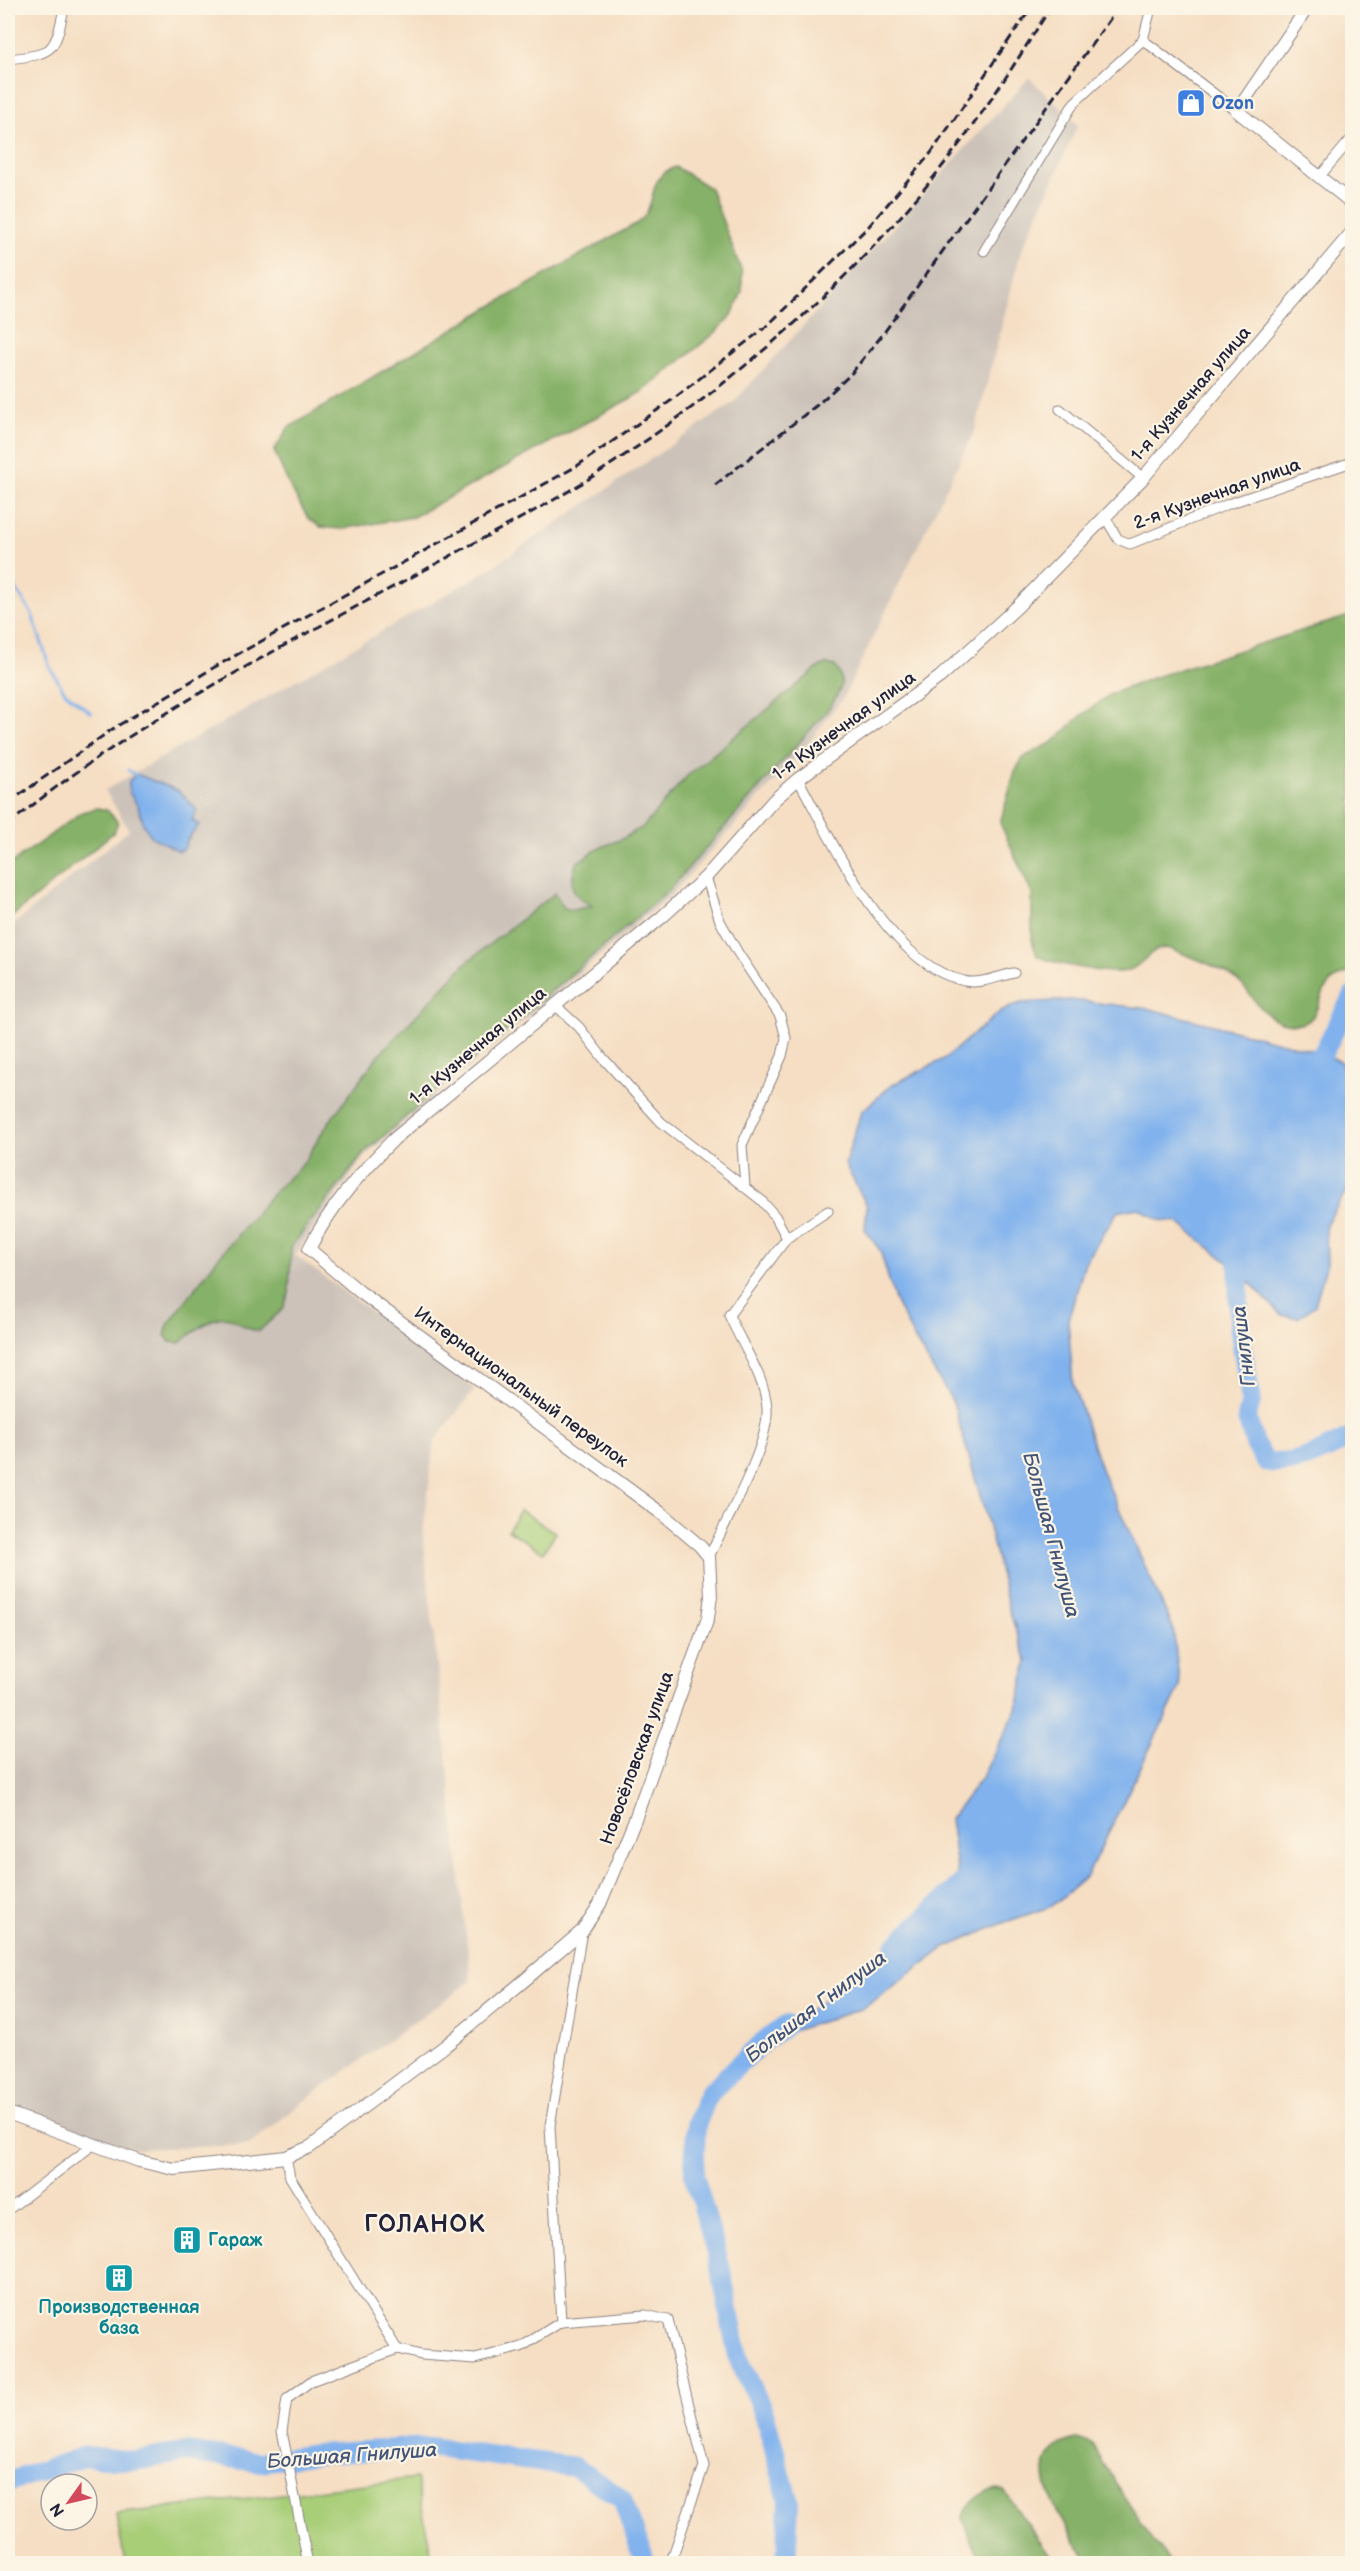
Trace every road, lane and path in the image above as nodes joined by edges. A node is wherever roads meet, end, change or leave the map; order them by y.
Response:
1 (64, 8) edge
2 (1151, 8) edge
3 (1307, 8) edge
4 (1143, 40) junction
5 (8, 59) edge
6 (1237, 111) junction
7 (1353, 138) edge
8 (1320, 176) junction
9 (1353, 203) edge
10 (1353, 232) edge
11 (984, 251) dead end
12 (1060, 409) dead end
13 (1353, 462) edge
14 (1143, 478) junction
15 (1104, 517) junction
16 (798, 779) junction
17 (706, 877) junction
18 (1014, 973) dead end
19 (555, 1005) junction
20 (745, 1187) junction
21 (828, 1211) dead end
22 (788, 1238) junction
23 (309, 1249) joint
24 (709, 1557) junction
25 (582, 1931) junction
26 (8, 2113) edge
27 (93, 2145) junction
28 (286, 2157) junction
29 (8, 2210) edge
30 (561, 2322) junction
31 (397, 2349) junction
32 (308, 2564) edge
33 (670, 2564) edge

1 - 5 street
2 - 4 street
3 - 6 street
4 - 6 street
4 - 11 street
6 - 8 street
7 - 8 street
8 - 9 street
10 - 14 street, 1-я Кузнечная улица
12 - 14 street
13 - 15 street, 2-я Кузнечная улица
14 - 15 street, 1-я Кузнечная улица
15 - 16 street, 1-я Кузнечная улица
16 - 17 street, 1-я Кузнечная улица
16 - 18 street
17 - 19 street, 1-я Кузнечная улица
17 - 20 street
19 - 20 street
19 - 23 street, 1-я Кузнечная улица
20 - 22 street
21 - 22 street, Новосёловская улица
22 - 24 street, Новосёловская улица
23 - 24 street, Интернациональный переулок
24 - 25 street, Новосёловская улица
25 - 28 street
25 - 30 street, Новосёловская улица
26 - 27 street
27 - 28 street
27 - 29 street
28 - 31 street
30 - 31 street
30 - 33 street
31 - 32 street

